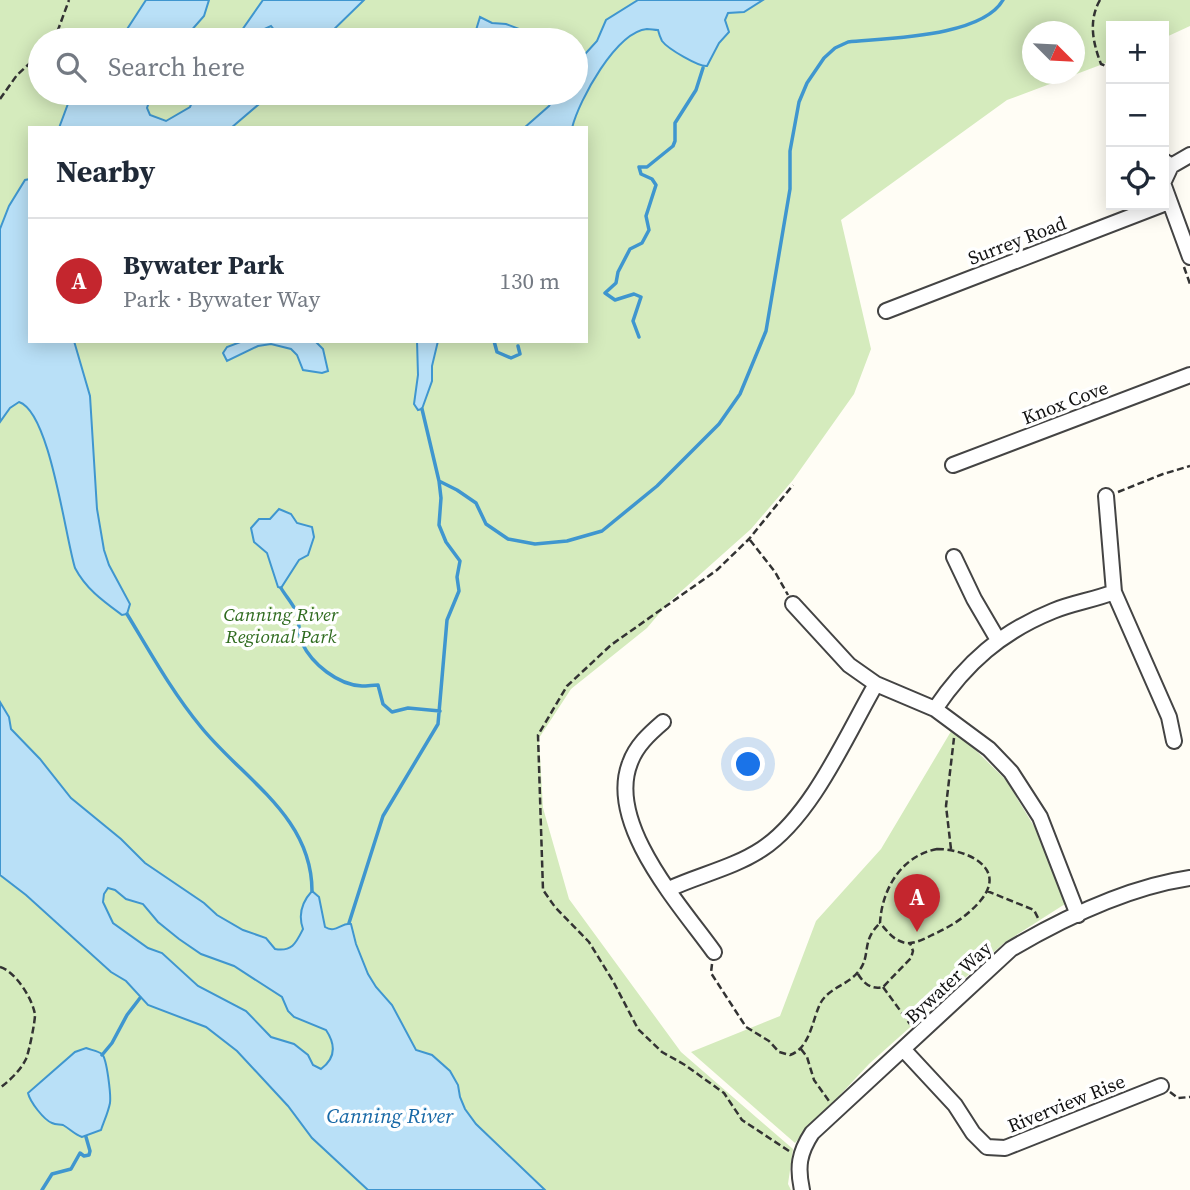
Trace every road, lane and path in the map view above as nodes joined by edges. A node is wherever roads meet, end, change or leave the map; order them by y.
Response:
1 (69, 0) edge
2 (1100, 0) edge
3 (59, 28) edge
4 (28, 65) edge
5 (1106, 66) edge
6 (0, 99) edge
7 (1190, 155) edge
8 (1169, 163) edge
9 (1147, 210) edge
10 (1168, 210) edge
11 (1190, 257) edge
12 (887, 312) dead end
13 (1190, 375) edge
14 (953, 465) dead end
15 (1190, 466) edge
16 (1106, 496) joint
17 (749, 539) dead end
18 (954, 557) dead end
19 (1114, 592) junction
20 (793, 604) joint
21 (998, 640) junction
22 (876, 684) junction
23 (935, 709) junction
24 (663, 722) dead end
25 (957, 725) junction
26 (1174, 741) dead end
27 (951, 849) junction
28 (1190, 878) edge
29 (668, 889) junction
30 (987, 891) junction
31 (1078, 915) junction
32 (1039, 920) dead end
33 (880, 923) junction
34 (910, 943) junction
35 (714, 952) joint
36 (0, 967) edge
37 (857, 974) junction
38 (883, 987) junction
39 (918, 1036) junction
40 (802, 1049) junction
41 (903, 1049) junction
42 (1161, 1086) joint
43 (0, 1088) edge
44 (1190, 1097) edge
45 (835, 1111) junction
46 (802, 1190) edge

1 - 3 path
2 - 5 path
4 - 6 path
7 - 8 street
9 - 12 street, Surrey Road
10 - 11 street
13 - 14 street, Knox Cove
15 - 16 path
16 - 19 street
17 - 20 path
18 - 21 street
19 - 21 street
19 - 26 street
20 - 22 street
21 - 23 street
22 - 23 street
22 - 29 street
23 - 25 street
24 - 29 street
25 - 27 path
25 - 31 street
27 - 30 path
27 - 33 path
28 - 31 street, Bywater Way
29 - 35 street
30 - 32 path
30 - 34 path
31 - 39 street, Bywater Way
33 - 34 path
33 - 37 path
34 - 38 path
35 - 40 path
36 - 43 path
37 - 38 path
37 - 40 path
38 - 39 path
39 - 41 street, Bywater Way
40 - 45 path
41 - 42 street, Riverview Rise
41 - 45 street, Bywater Way
42 - 44 path
45 - 46 street, Bywater Way

